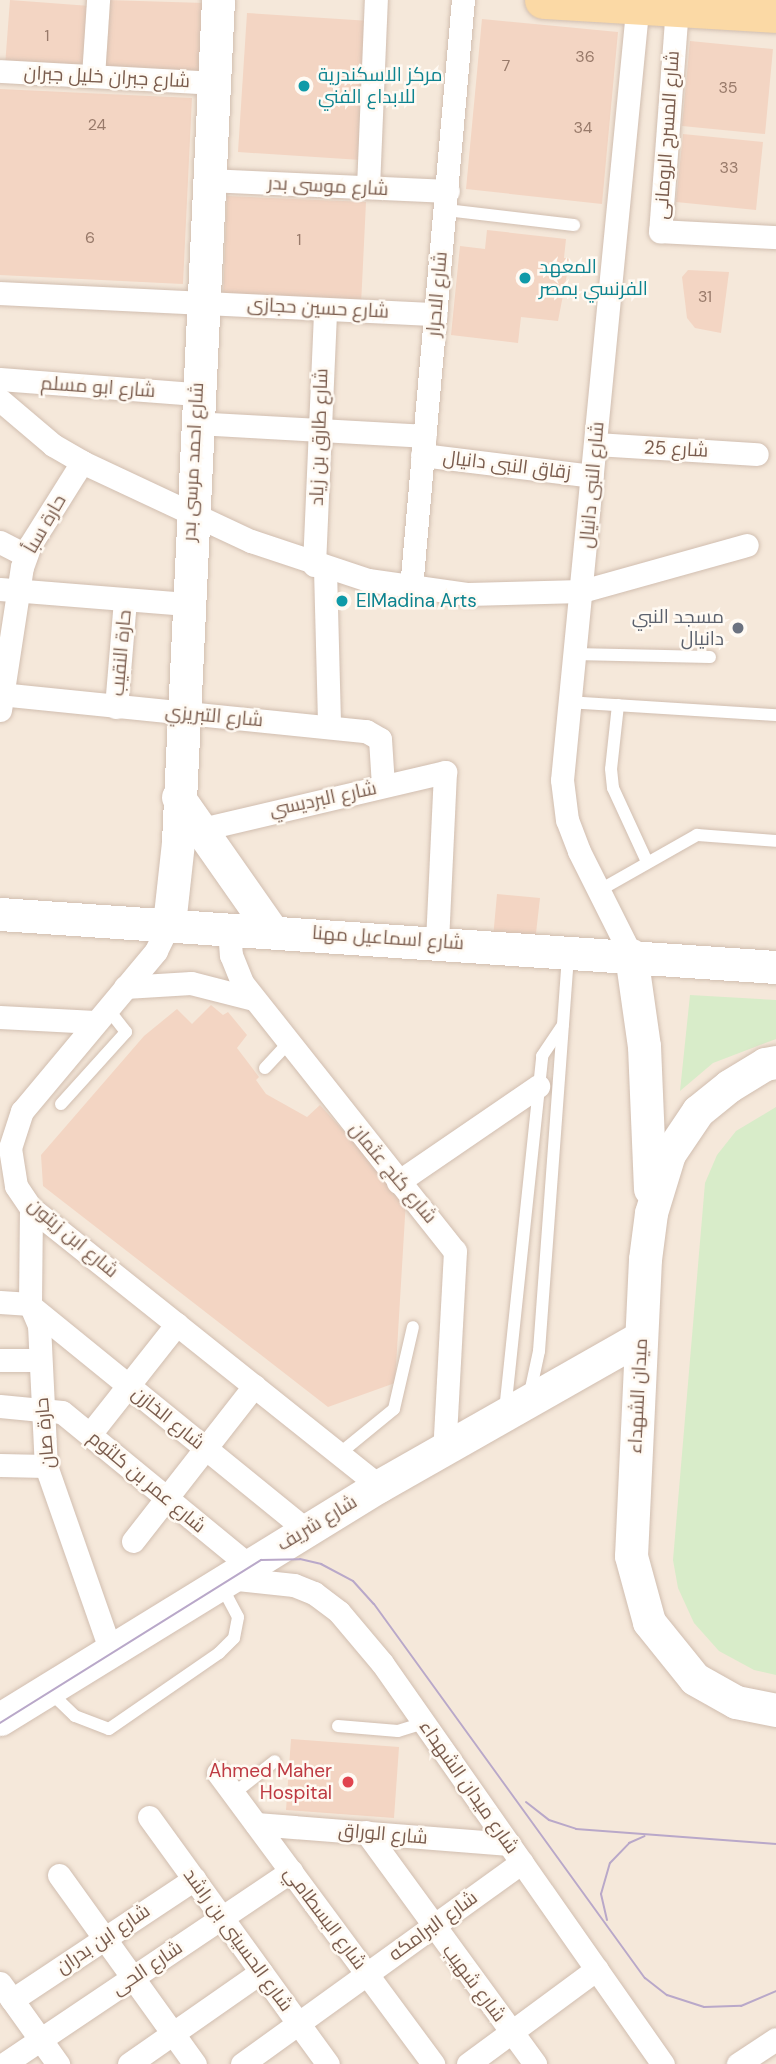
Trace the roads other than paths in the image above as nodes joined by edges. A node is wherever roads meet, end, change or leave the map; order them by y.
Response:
1 (98, 0) edge
2 (218, 0) edge
3 (376, 0) edge
4 (464, 0) edge
5 (542, 0) edge
6 (551, 0) edge
7 (638, 2) edge
8 (677, 7) junction
9 (762, 9) edge
10 (0, 71) edge
11 (93, 76) junction
12 (214, 83) junction
13 (208, 180) junction
14 (368, 187) junction
15 (447, 201) junction
16 (574, 225) dead end
17 (776, 237) edge
18 (0, 293) edge
19 (201, 302) junction
20 (325, 309) junction
21 (435, 314) junction
22 (0, 379) edge
23 (0, 400) edge
24 (195, 408) junction
25 (319, 430) junction
26 (596, 444) junction
27 (424, 446) junction
28 (757, 454) dead end
29 (82, 462) junction
30 (592, 476) junction
31 (191, 511) junction
32 (0, 542) edge
33 (747, 545) dead end
34 (26, 555) junction
35 (319, 567) junction
36 (411, 588) junction
37 (9, 590) edge
38 (582, 591) junction
39 (125, 600) junction
40 (186, 604) junction
41 (574, 654) junction
42 (710, 657) dead end
43 (0, 694) edge
44 (567, 702) junction
45 (618, 705) junction
46 (117, 706) junction
47 (0, 710) edge
48 (181, 714) junction
49 (776, 715) edge
50 (329, 727) junction
51 (383, 785) junction
52 (178, 797) junction
53 (202, 829) junction
54 (776, 841) edge
55 (647, 862) junction
56 (600, 890) junction
57 (0, 914) edge
58 (169, 924) junction
59 (229, 928) junction
60 (271, 930) junction
61 (437, 941) junction
62 (569, 951) junction
63 (631, 955) junction
64 (776, 967) edge
65 (125, 987) junction
66 (254, 999) junction
67 (101, 1015) junction
68 (0, 1017) edge
69 (563, 1025) junction
70 (288, 1043) junction
71 (776, 1062) edge
72 (265, 1069) dead end
73 (538, 1086) junction
74 (61, 1104) dead end
75 (5, 1168) edge
76 (398, 1182) junction
77 (31, 1208) junction
78 (651, 1213) junction
79 (0, 1303) edge
80 (30, 1305) junction
81 (177, 1324) junction
82 (413, 1327) dead end
83 (640, 1338) junction
84 (0, 1360) edge
85 (40, 1360) junction
86 (128, 1385) junction
87 (254, 1386) junction
88 (0, 1406) edge
89 (516, 1406) junction
90 (41, 1408) junction
91 (90, 1434) junction
92 (205, 1448) junction
93 (444, 1451) junction
94 (340, 1454) junction
95 (0, 1465) edge
96 (46, 1466) junction
97 (379, 1486) junction
98 (166, 1498) junction
99 (306, 1530) junction
100 (133, 1541) dead end
101 (231, 1575) junction
102 (110, 1649) junction
103 (47, 1689) junction
104 (776, 1710) edge
105 (0, 1719) edge
106 (425, 1723) junction
107 (338, 1726) dead end
108 (275, 1760) dead end
109 (218, 1773) dead end
110 (233, 1794) junction
111 (149, 1817) dead end
112 (256, 1825) junction
113 (366, 1832) junction
114 (516, 1853) junction
115 (290, 1871) junction
116 (59, 1875) dead end
117 (194, 1879) junction
118 (222, 1918) junction
119 (433, 1927) junction
120 (104, 1938) junction
121 (597, 1969) junction
122 (261, 1972) junction
123 (367, 1974) junction
124 (133, 1977) junction
125 (6, 1992) edge
126 (298, 2024) junction
127 (511, 2032) junction
128 (173, 2034) junction
129 (41, 2039) junction
130 (776, 2039) edge
131 (4, 2064) edge
132 (58, 2064) edge
133 (129, 2064) edge
134 (195, 2064) edge
135 (242, 2064) edge
136 (328, 2064) edge
137 (433, 2064) edge
138 (468, 2064) edge
139 (535, 2064) edge
140 (663, 2064) edge
141 (738, 2064) edge

1 - 11 street
2 - 12 main road, شارع احمد مرسى بدر
3 - 14 street
4 - 15 street, شارع الاحرار
5 - 6 main road
6 - 7 main road
7 - 8 main road
7 - 26 street, شارع النبى دانيال
8 - 9 main road
8 - 17 street, شارع المسرح الرومانى
10 - 11 street, شارع جبران خليل جبران
11 - 12 street, شارع جبران خليل جبران
12 - 13 main road, شارع احمد مرسى بدر
13 - 14 street, شارع موسى بدر
13 - 19 main road, شارع احمد مرسى بدر
14 - 15 street, شارع موسى بدر
15 - 16 lane
15 - 21 street, شارع الاحرار
18 - 19 street, شارع حسين حجازى
19 - 20 street, شارع حسين حجازى
19 - 24 main road, شارع احمد مرسى بدر
20 - 21 street, شارع حسين حجازى
20 - 25 street, شارع طارق بن زياد
21 - 27 street, شارع الاحرار
22 - 24 street, شارع ابو مسلم
23 - 29 street
24 - 25 street, شارع ابو مسلم
24 - 31 main road, شارع احمد مرسى بدر
25 - 27 street, زقاق النبى دانيال
25 - 35 street, شارع طارق بن زياد
26 - 28 street, شارع 25
26 - 30 street, شارع النبى دانيال
27 - 30 street, زقاق النبى دانيال
27 - 36 street, شارع الاحرار
29 - 31 street
29 - 34 street, حارة سبأ
30 - 38 street, شارع النبى دانيال
31 - 35 street
31 - 40 main road, شارع احمد مرسى بدر
32 - 34 street
33 - 38 street
34 - 37 street, حارة سبأ
35 - 36 street
35 - 50 street, شارع طارق بن زياد
36 - 38 street
37 - 39 street
37 - 43 street, حارة سبأ
38 - 41 street, شارع النبى دانيال
39 - 40 street
39 - 46 street, حارة النقيب
40 - 48 main road, شارع احمد مرسى بدر
41 - 42 lane
41 - 44 street, شارع النبى دانيال
43 - 46 street, شارع التبريزي
43 - 47 street, حارة سبأ
44 - 45 lane
44 - 56 street, شارع النبى دانيال
45 - 49 lane
45 - 55 lane
46 - 48 street, شارع التبريزي
48 - 50 street, شارع التبريزي
48 - 52 main road, شارع احمد مرسى بدر
50 - 51 street, شارع التبريزي
51 - 53 street, شارع البرديسي
51 - 61 street, شارع البرديسي
52 - 53 main road
52 - 58 main road, شارع احمد مرسى بدر
53 - 60 main road
54 - 55 lane
55 - 56 lane
56 - 63 street, شارع النبى دانيال
57 - 58 main road, شارع اسماعيل مهنا
58 - 59 main road, شارع اسماعيل مهنا
58 - 65 street, شارع ابن زيتون
59 - 60 main road, شارع اسماعيل مهنا
59 - 66 street, شارع كنج عثمان
60 - 61 main road, شارع اسماعيل مهنا
61 - 62 main road, شارع اسماعيل مهنا
62 - 63 main road, شارع اسماعيل مهنا
62 - 69 lane
63 - 64 main road, شارع اسماعيل مهنا
63 - 78 main road
65 - 66 street
65 - 67 street, شارع ابن زيتون
66 - 70 street, شارع كنج عثمان
67 - 68 street
67 - 74 lane
67 - 75 street, شارع ابن زيتون
69 - 73 lane
69 - 89 lane
70 - 72 lane
70 - 76 street, شارع كنج عثمان
71 - 78 main road, ميدان الشهداء
73 - 76 street
73 - 89 lane
75 - 77 street, شارع ابن زيتون
76 - 93 street, شارع كنج عثمان
77 - 80 street, حارة صان
77 - 81 street, شارع ابن زيتون
78 - 83 main road, ميدان الشهداء
79 - 80 street
80 - 85 street, حارة صان
80 - 86 street, شارع الخازن
81 - 86 street
81 - 87 street, شارع ابن زيتون
82 - 94 lane
83 - 89 main road, شارع شريف
83 - 104 main road, ميدان الشهداء
84 - 85 street
85 - 90 street, حارة صان
86 - 91 street
86 - 92 street, شارع الخازن
87 - 92 street
87 - 94 street, شارع ابن زيتون
88 - 90 street, شارع عمر بن كلثوم
89 - 93 main road, شارع شريف
90 - 91 street, شارع عمر بن كلثوم
90 - 96 street, حارة صان
91 - 98 street, شارع عمر بن كلثوم
92 - 98 street
92 - 99 street, شارع الخازن
93 - 97 main road, شارع شريف
94 - 97 street, شارع ابن زيتون
95 - 96 street
96 - 102 street, حارة صان
97 - 99 main road, شارع شريف
98 - 100 street
98 - 101 street, شارع عمر بن كلثوم
99 - 101 main road, شارع شريف
101 - 102 main road, شارع شريف
101 - 103 lane
101 - 106 street, شارع ميدان الشهداء
102 - 103 main road, شارع شريف
103 - 105 main road, شارع شريف
106 - 107 lane
106 - 114 street, شارع ميدان الشهداء
108 - 110 lane
109 - 110 street, شارع البسطامي
110 - 112 street, شارع البسطامي
111 - 117 street, شارع الحسينى بن راشد
112 - 113 street, شارع الوراق
112 - 115 street, شارع البسطامي
113 - 114 street, شارع الوراق
113 - 119 street, شارع شهيب
114 - 119 street, شارع البرامكه
114 - 121 street, شارع ميدان الشهداء
115 - 118 street, شارع الحى
115 - 123 street, شارع البسطامي
116 - 120 street
117 - 118 street, شارع الحسينى بن راشد
117 - 120 street, شارع ابن بدران
118 - 122 street, شارع الحسينى بن راشد
118 - 124 street, شارع الحى
119 - 123 street, شارع البرامكه
119 - 127 street, شارع شهيب
120 - 124 street
120 - 125 street, شارع ابن بدران
121 - 127 street
121 - 140 street, شارع ميدان الشهداء
122 - 126 street, شارع الحسينى بن راشد
122 - 128 street
123 - 126 street, شارع البرامكه
123 - 137 street, شارع البسطامي
124 - 128 street
124 - 129 street, شارع الحى
125 - 129 street
126 - 135 street, شارع البرامكه
126 - 136 street, شارع الحسينى بن راشد
127 - 138 street
127 - 139 street, شارع شهيب
128 - 133 street
128 - 134 street
129 - 131 street, شارع الحى
129 - 132 street
130 - 141 street

